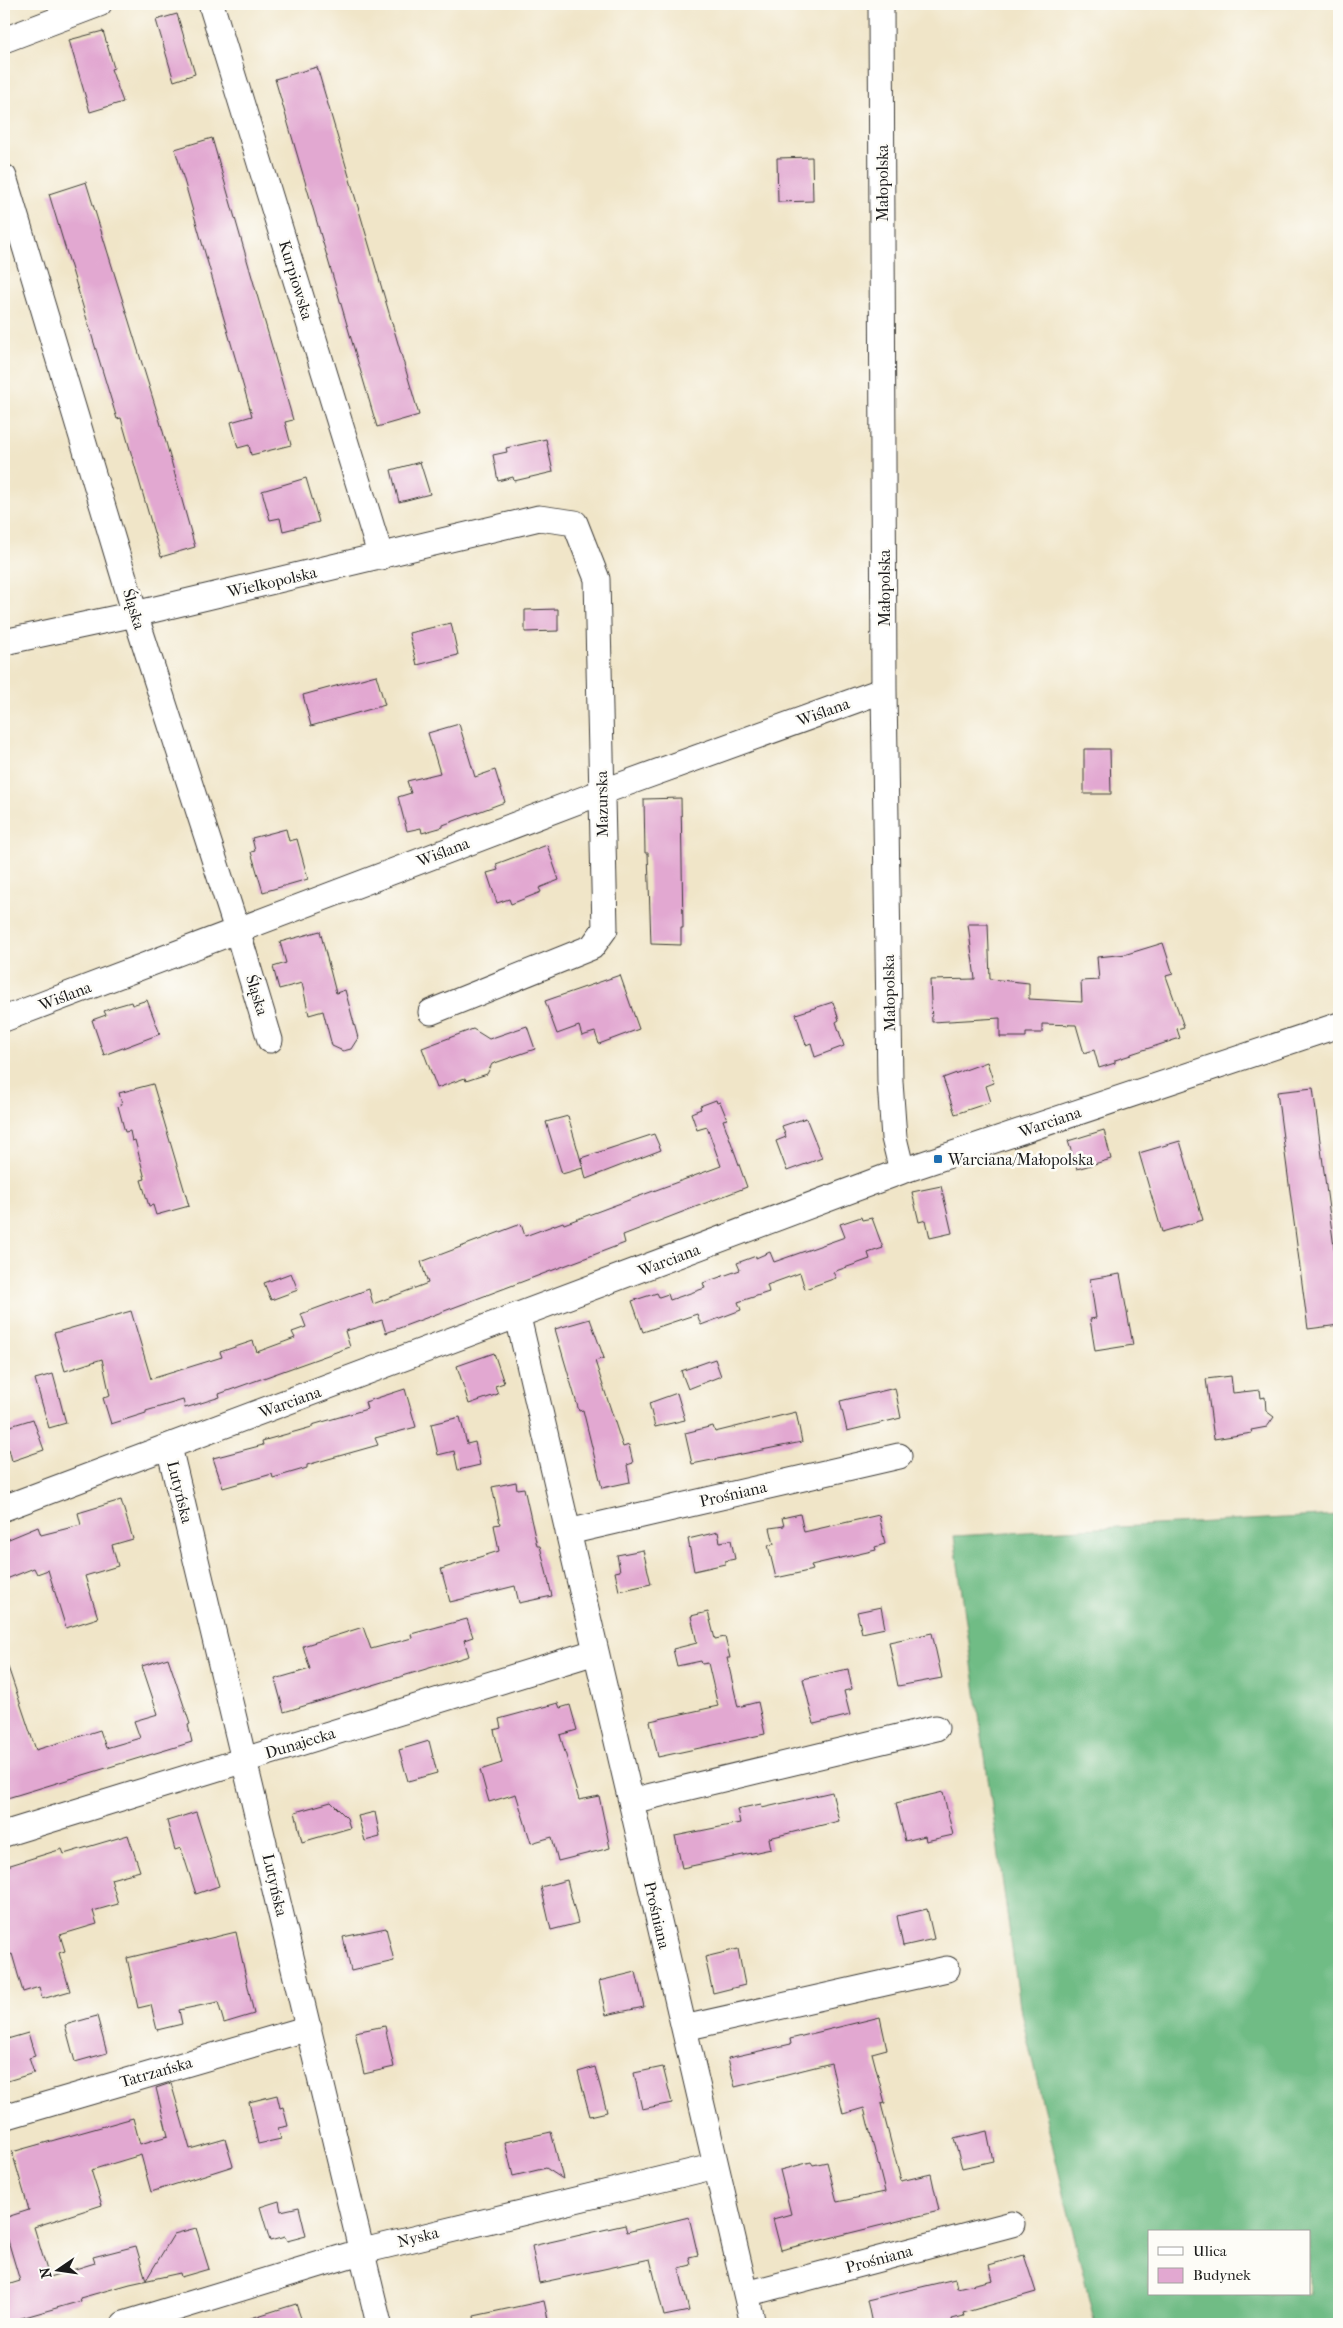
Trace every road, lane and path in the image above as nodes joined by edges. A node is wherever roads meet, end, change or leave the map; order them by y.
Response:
1 (98, 4) edge
2 (211, 4) edge
3 (881, 4) edge
4 (4, 40) edge
5 (4, 177) edge
6 (540, 518) joint
7 (381, 557) junction
8 (135, 614) junction
9 (4, 642) edge
10 (884, 690) junction
11 (602, 792) junction
12 (237, 930) junction
13 (430, 1012) dead end
14 (4, 1019) edge
15 (1339, 1024) edge
16 (270, 1040) dead end
17 (902, 1171) junction
18 (518, 1317) junction
19 (169, 1447) junction
20 (899, 1456) dead end
21 (4, 1508) edge
22 (568, 1532) junction
23 (595, 1652) junction
24 (936, 1728) dead end
25 (245, 1760) junction
26 (631, 1801) junction
27 (4, 1834) edge
28 (947, 1969) dead end
29 (309, 2028) junction
30 (684, 2028) junction
31 (4, 2117) edge
32 (716, 2166) junction
33 (1012, 2224) dead end
34 (362, 2251) junction
35 (746, 2294) junction
36 (124, 2324) edge
37 (379, 2324) edge
38 (753, 2324) edge

1 - 4 street
2 - 7 street, Kurpiowska
3 - 10 street, Małopolska
5 - 8 street, Śląska
6 - 7 street, Wielkopolska
6 - 11 street, Mazurska
7 - 8 street, Wielkopolska
8 - 9 street, Wielkopolska
8 - 12 street, Śląska
10 - 11 street, Wiślana
10 - 17 street, Małopolska
11 - 12 street, Wiślana
11 - 13 street, Mazurska
12 - 14 street, Wiślana
12 - 16 street, Śląska
15 - 17 street, Warciana
17 - 18 street, Warciana
18 - 19 street, Warciana
18 - 22 street, Prośniana
19 - 21 street, Warciana
19 - 25 street, Lutyńska
20 - 22 street, Prośniana
22 - 23 street, Prośniana
23 - 25 street, Dunajecka
23 - 26 street, Prośniana
24 - 26 street
25 - 27 street, Dunajecka
25 - 29 street, Lutyńska
26 - 30 street, Prośniana
28 - 30 street
29 - 31 street, Tatrzańska
29 - 34 street, Lutyńska
30 - 32 street, Prośniana
32 - 34 street, Nyska
32 - 35 street, Prośniana
33 - 35 street, Prośniana
34 - 36 street, Nyska
34 - 37 street, Lutyńska
35 - 38 street, Prośniana

